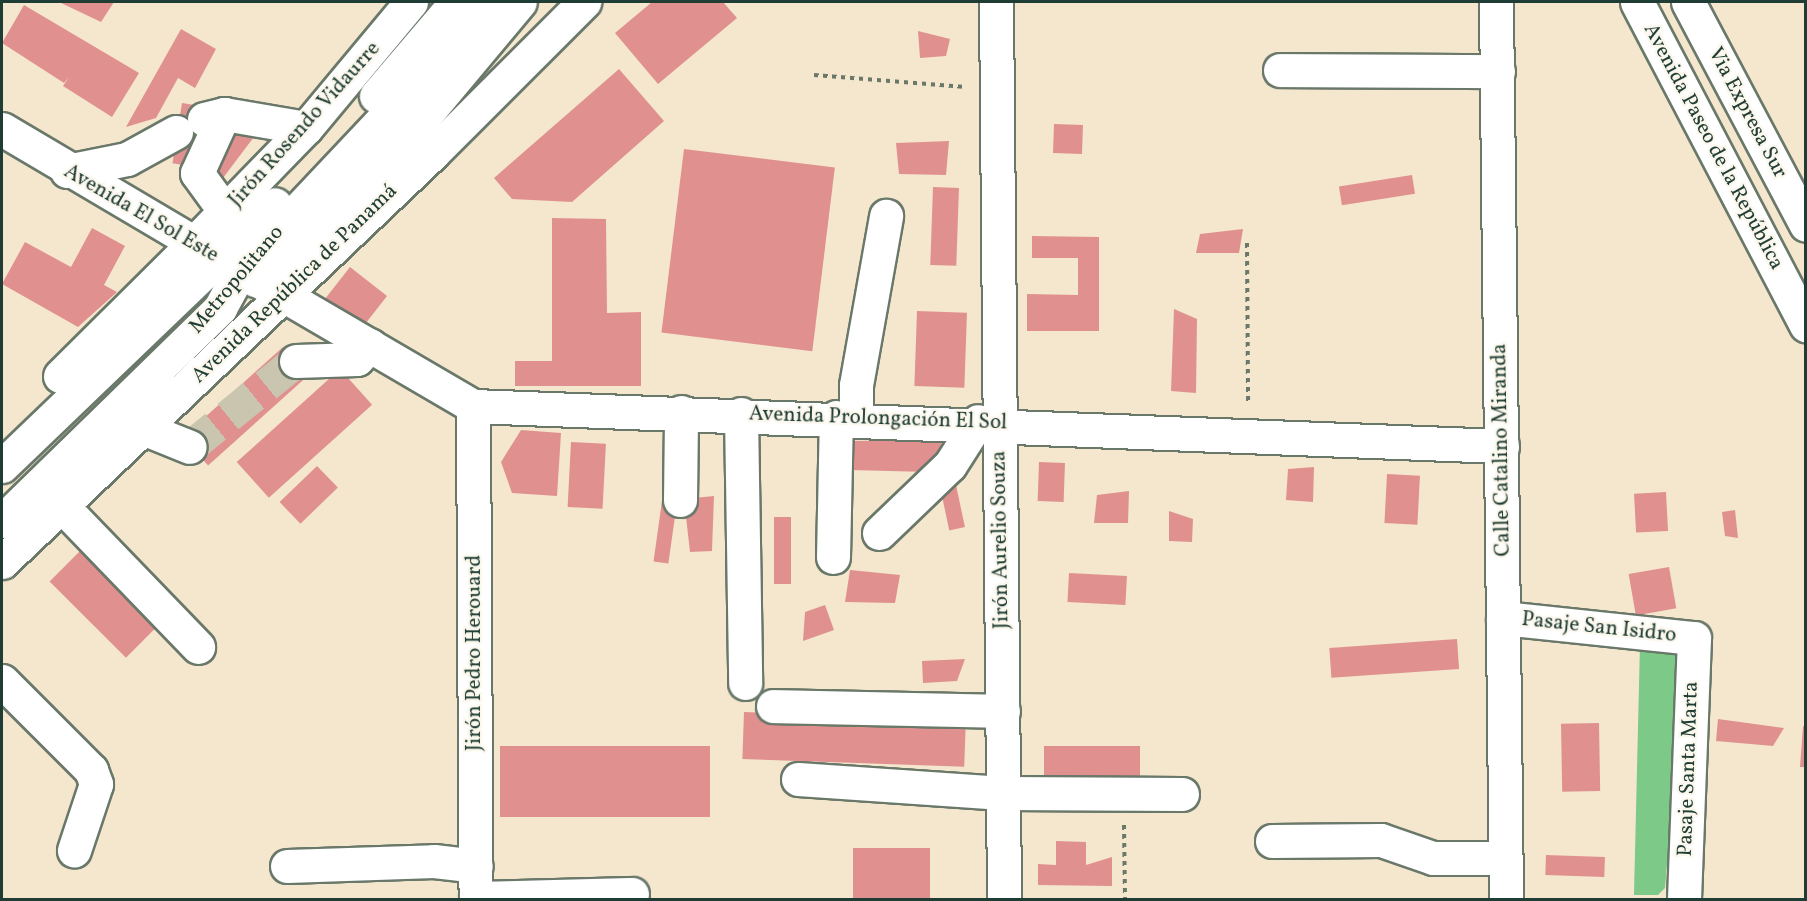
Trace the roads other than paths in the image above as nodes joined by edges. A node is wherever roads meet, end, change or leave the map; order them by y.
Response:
1 (411, 2) edge
2 (456, 2) edge
3 (484, 2) edge
4 (520, 2) edge
5 (584, 2) edge
6 (996, 2) edge
7 (1496, 2) edge
8 (1637, 2) edge
9 (1688, 2) edge
10 (1280, 70) dead end
11 (1498, 71) junction
12 (200, 122) junction
13 (306, 128) junction
14 (2, 129) edge
15 (67, 171) junction
16 (226, 213) junction
17 (886, 216) dead end
18 (1806, 225) edge
19 (238, 270) junction
20 (310, 312) junction
21 (1806, 325) edge
22 (370, 345) junction
23 (473, 406) junction
24 (681, 412) junction
25 (741, 414) junction
26 (846, 418) junction
27 (989, 422) junction
28 (145, 429) junction
29 (2, 434) edge
30 (1502, 446) junction
31 (190, 447) dead end
32 (2, 466) edge
33 (680, 500) dead end
34 (62, 506) junction
35 (2, 521) edge
36 (879, 533) dead end
37 (832, 557) dead end
38 (2, 562) edge
39 (1503, 618) junction
40 (1694, 638) joint
41 (198, 647) dead end
42 (2, 681) edge
43 (745, 683) dead end
44 (773, 706) dead end
45 (1003, 711) junction
46 (798, 779) dead end
47 (1004, 793) junction
48 (1182, 794) dead end
49 (1272, 842) dead end
50 (74, 850) dead end
51 (1505, 858) junction
52 (287, 866) dead end
53 (476, 888) edge
54 (632, 894) dead end
55 (1004, 900) edge
56 (1506, 900) edge
57 (1684, 900) edge

1 - 13 main road, Jirón Rosendo Vidaurre
2 - 19 main road, Metropolitano
3 - 19 main road, Metropolitano
4 - 19 main road, Avenida República de Panamá
5 - 19 main road, Avenida República de Panamá
6 - 27 main road, Jirón Aurelio Souza
7 - 11 main road, Calle Catalino Miranda
8 - 21 main road, Avenida Paseo de la República
9 - 18 main road, Via Expresa Sur
10 - 11 main road
11 - 30 main road, Calle Catalino Miranda
12 - 13 main road
12 - 15 main road
12 - 16 main road
13 - 16 main road, Jirón Rosendo Vidaurre
14 - 15 main road, Avenida El Sol Este
15 - 19 main road, Avenida El Sol Este
16 - 19 main road, Jirón Rosendo Vidaurre
17 - 26 main road
19 - 20 main road, Avenida Prolongación El Sol
19 - 28 main road, Avenida República de Panamá
19 - 29 main road, Avenida República de Panamá
19 - 32 main road, Metropolitano
19 - 35 main road, Metropolitano
20 - 22 main road, Avenida Prolongación El Sol
20 - 22 main road
22 - 23 main road, Avenida Prolongación El Sol
23 - 24 main road, Avenida Prolongación El Sol
23 - 53 main road, Jirón Pedro Herouard
24 - 25 main road, Avenida Prolongación El Sol
24 - 33 main road
25 - 26 main road, Avenida Prolongación El Sol
25 - 43 main road
26 - 27 main road, Avenida Prolongación El Sol
26 - 37 main road
27 - 30 main road, Avenida Prolongación El Sol
27 - 36 main road
27 - 45 main road, Jirón Aurelio Souza
28 - 31 main road
28 - 34 main road, Avenida República de Panamá
30 - 39 main road, Calle Catalino Miranda
34 - 38 main road, Avenida República de Panamá
34 - 41 main road
39 - 40 main road, Pasaje San Isidro
39 - 51 main road, Calle Catalino Miranda
40 - 57 main road, Pasaje Santa Marta
42 - 50 main road
44 - 45 main road
45 - 47 main road, Jirón Aurelio Souza
46 - 47 main road
47 - 48 main road
47 - 55 main road, Jirón Aurelio Souza
49 - 51 main road
51 - 56 main road, Calle Catalino Miranda
52 - 53 main road
53 - 54 main road

